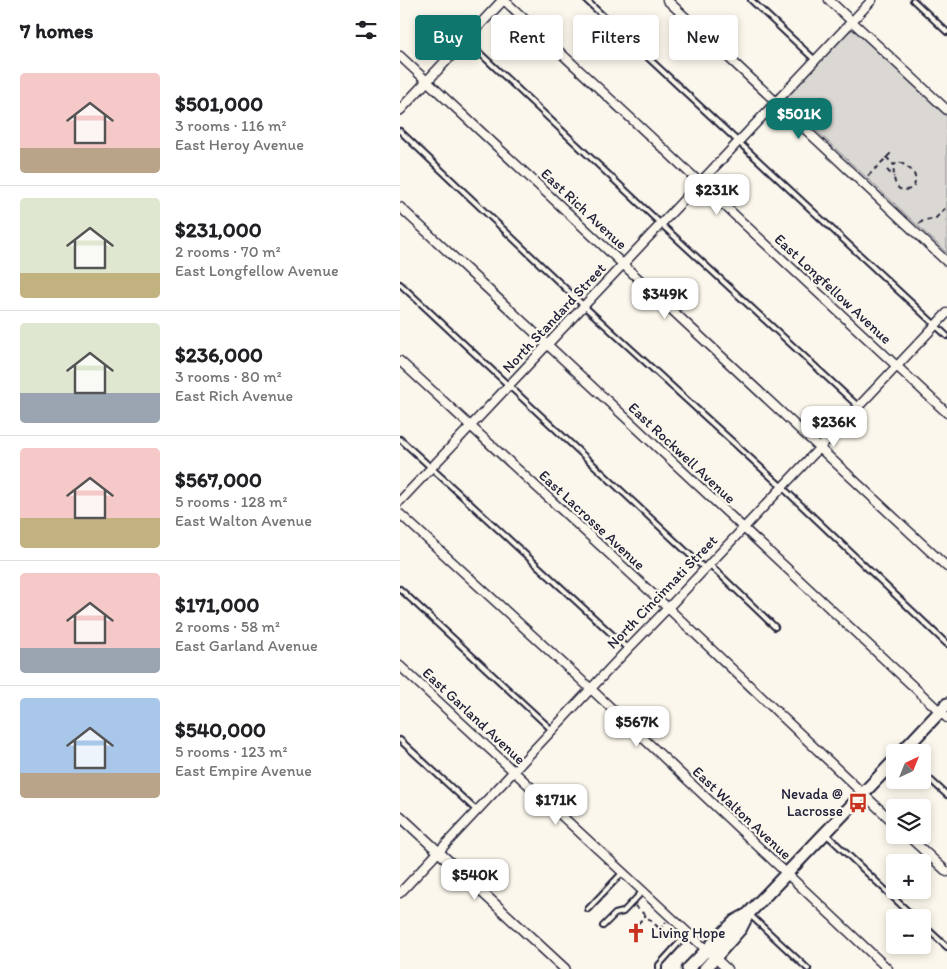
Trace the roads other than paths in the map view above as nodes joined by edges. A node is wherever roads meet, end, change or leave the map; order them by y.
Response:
1 (504, 0) edge
2 (586, 0) edge
3 (667, 0) edge
4 (751, 0) edge
5 (829, 0) edge
6 (872, 0) edge
7 (913, 0) edge
8 (852, 21) junction
9 (481, 24) edge
10 (947, 32) edge
11 (481, 54) edge
12 (400, 56) edge
13 (447, 60) edge
14 (815, 60) junction
15 (427, 81) junction
16 (775, 103) junction
17 (400, 110) edge
18 (947, 110) edge
19 (400, 131) edge
20 (738, 143) junction
21 (699, 184) junction
22 (400, 207) edge
23 (661, 224) junction
24 (947, 262) edge
25 (622, 265) junction
26 (400, 284) edge
27 (584, 306) junction
28 (947, 313) edge
29 (935, 325) junction
30 (947, 336) edge
31 (547, 346) junction
32 (400, 361) edge
33 (896, 366) junction
34 (508, 386) junction
35 (859, 407) junction
36 (947, 413) edge
37 (470, 426) junction
38 (400, 439) edge
39 (819, 447) junction
40 (431, 468) junction
41 (782, 487) junction
42 (400, 501) edge
43 (400, 514) edge
44 (742, 528) junction
45 (706, 566) junction
46 (947, 567) edge
47 (400, 589) edge
48 (668, 608) junction
49 (775, 627) dead end
50 (947, 644) edge
51 (628, 649) junction
52 (400, 666) edge
53 (591, 688) junction
54 (945, 711) edge
55 (552, 730) junction
56 (400, 740) edge
57 (910, 744) edge
58 (886, 769) edge
59 (514, 771) junction
60 (931, 780) edge
61 (862, 794) junction
62 (947, 795) edge
63 (477, 811) junction
64 (400, 816) edge
65 (886, 816) edge
66 (825, 833) junction
67 (917, 844) edge
68 (439, 851) junction
69 (623, 872) junction
70 (947, 872) edge
71 (786, 874) junction
72 (643, 891) junction
73 (400, 893) edge
74 (588, 909) dead end
75 (905, 909) edge
76 (748, 914) junction
77 (603, 926) dead end
78 (931, 932) edge
79 (688, 933) junction
80 (947, 947) edge
81 (706, 950) junction
82 (715, 958) junction
83 (565, 969) edge
84 (659, 969) edge
85 (688, 969) edge
86 (705, 969) edge
87 (727, 969) edge
88 (808, 969) edge
89 (888, 969) edge

1 - 9 street
1 - 21 street, East Longfellow Avenue
2 - 20 lane
3 - 16 street
4 - 14 lane
5 - 8 street
6 - 8 street, North Standard Street
7 - 10 lane
8 - 14 street, North Standard Street
8 - 18 street
11 - 23 lane
12 - 15 street, East Rich Avenue
13 - 15 street
14 - 16 street, North Standard Street
15 - 17 street
15 - 25 street, East Rich Avenue
16 - 20 street, North Standard Street
16 - 24 street
19 - 27 lane
20 - 21 street, North Standard Street
20 - 29 lane
21 - 23 street, North Standard Street
21 - 33 street, East Longfellow Avenue
22 - 31 street, East Rockwell Avenue
23 - 25 street, North Standard Street
23 - 35 lane
25 - 27 street, North Standard Street
25 - 39 street, East Rich Avenue
26 - 34 lane
27 - 31 street, North Standard Street
27 - 41 lane
28 - 29 street, North Cincinnati Street
29 - 30 lane
29 - 33 street, North Cincinnati Street
31 - 34 street, North Standard Street
31 - 44 street, East Rockwell Avenue
32 - 37 street, East Lacrosse Avenue
33 - 35 street, North Cincinnati Street
33 - 36 street, East Longfellow Avenue
34 - 37 street, North Standard Street
34 - 45 lane
35 - 39 street, North Cincinnati Street
37 - 40 street, North Standard Street
37 - 48 street, East Lacrosse Avenue
38 - 40 lane
39 - 41 street, North Cincinnati Street
39 - 46 street, East Rich Avenue
40 - 42 street, North Standard Street
40 - 51 lane
41 - 44 street, North Cincinnati Street
41 - 50 lane
43 - 53 street, East Walton Avenue
44 - 45 street, North Cincinnati Street
44 - 54 street, East Rockwell Avenue
45 - 48 street, North Cincinnati Street
45 - 49 lane
47 - 55 lane
48 - 51 street, North Cincinnati Street
48 - 61 street, East Lacrosse Avenue
51 - 53 street, North Cincinnati Street
52 - 59 street, East Garland Avenue
53 - 55 street, North Cincinnati Street
53 - 71 street, East Walton Avenue
54 - 57 main road
55 - 59 street, North Cincinnati Street
56 - 63 lane
58 - 61 main road
59 - 63 street, North Cincinnati Street
59 - 69 street, East Garland Avenue
60 - 62 lane
61 - 65 street, East Lacrosse Avenue
61 - 66 main road
63 - 68 street, North Cincinnati Street
64 - 68 street
66 - 71 main road
66 - 75 lane
67 - 70 street
68 - 73 street, North Cincinnati Street
68 - 83 street
69 - 72 street, East Garland Avenue
69 - 74 lane
71 - 76 main road
71 - 89 street, East Walton Avenue
72 - 77 lane
72 - 79 street, East Garland Avenue
76 - 81 main road
76 - 82 main road
76 - 88 lane
78 - 80 lane
79 - 81 street, East Garland Avenue
79 - 84 lane
81 - 82 street, East Garland Avenue
81 - 85 main road
82 - 86 main road
82 - 87 street, East Garland Avenue

